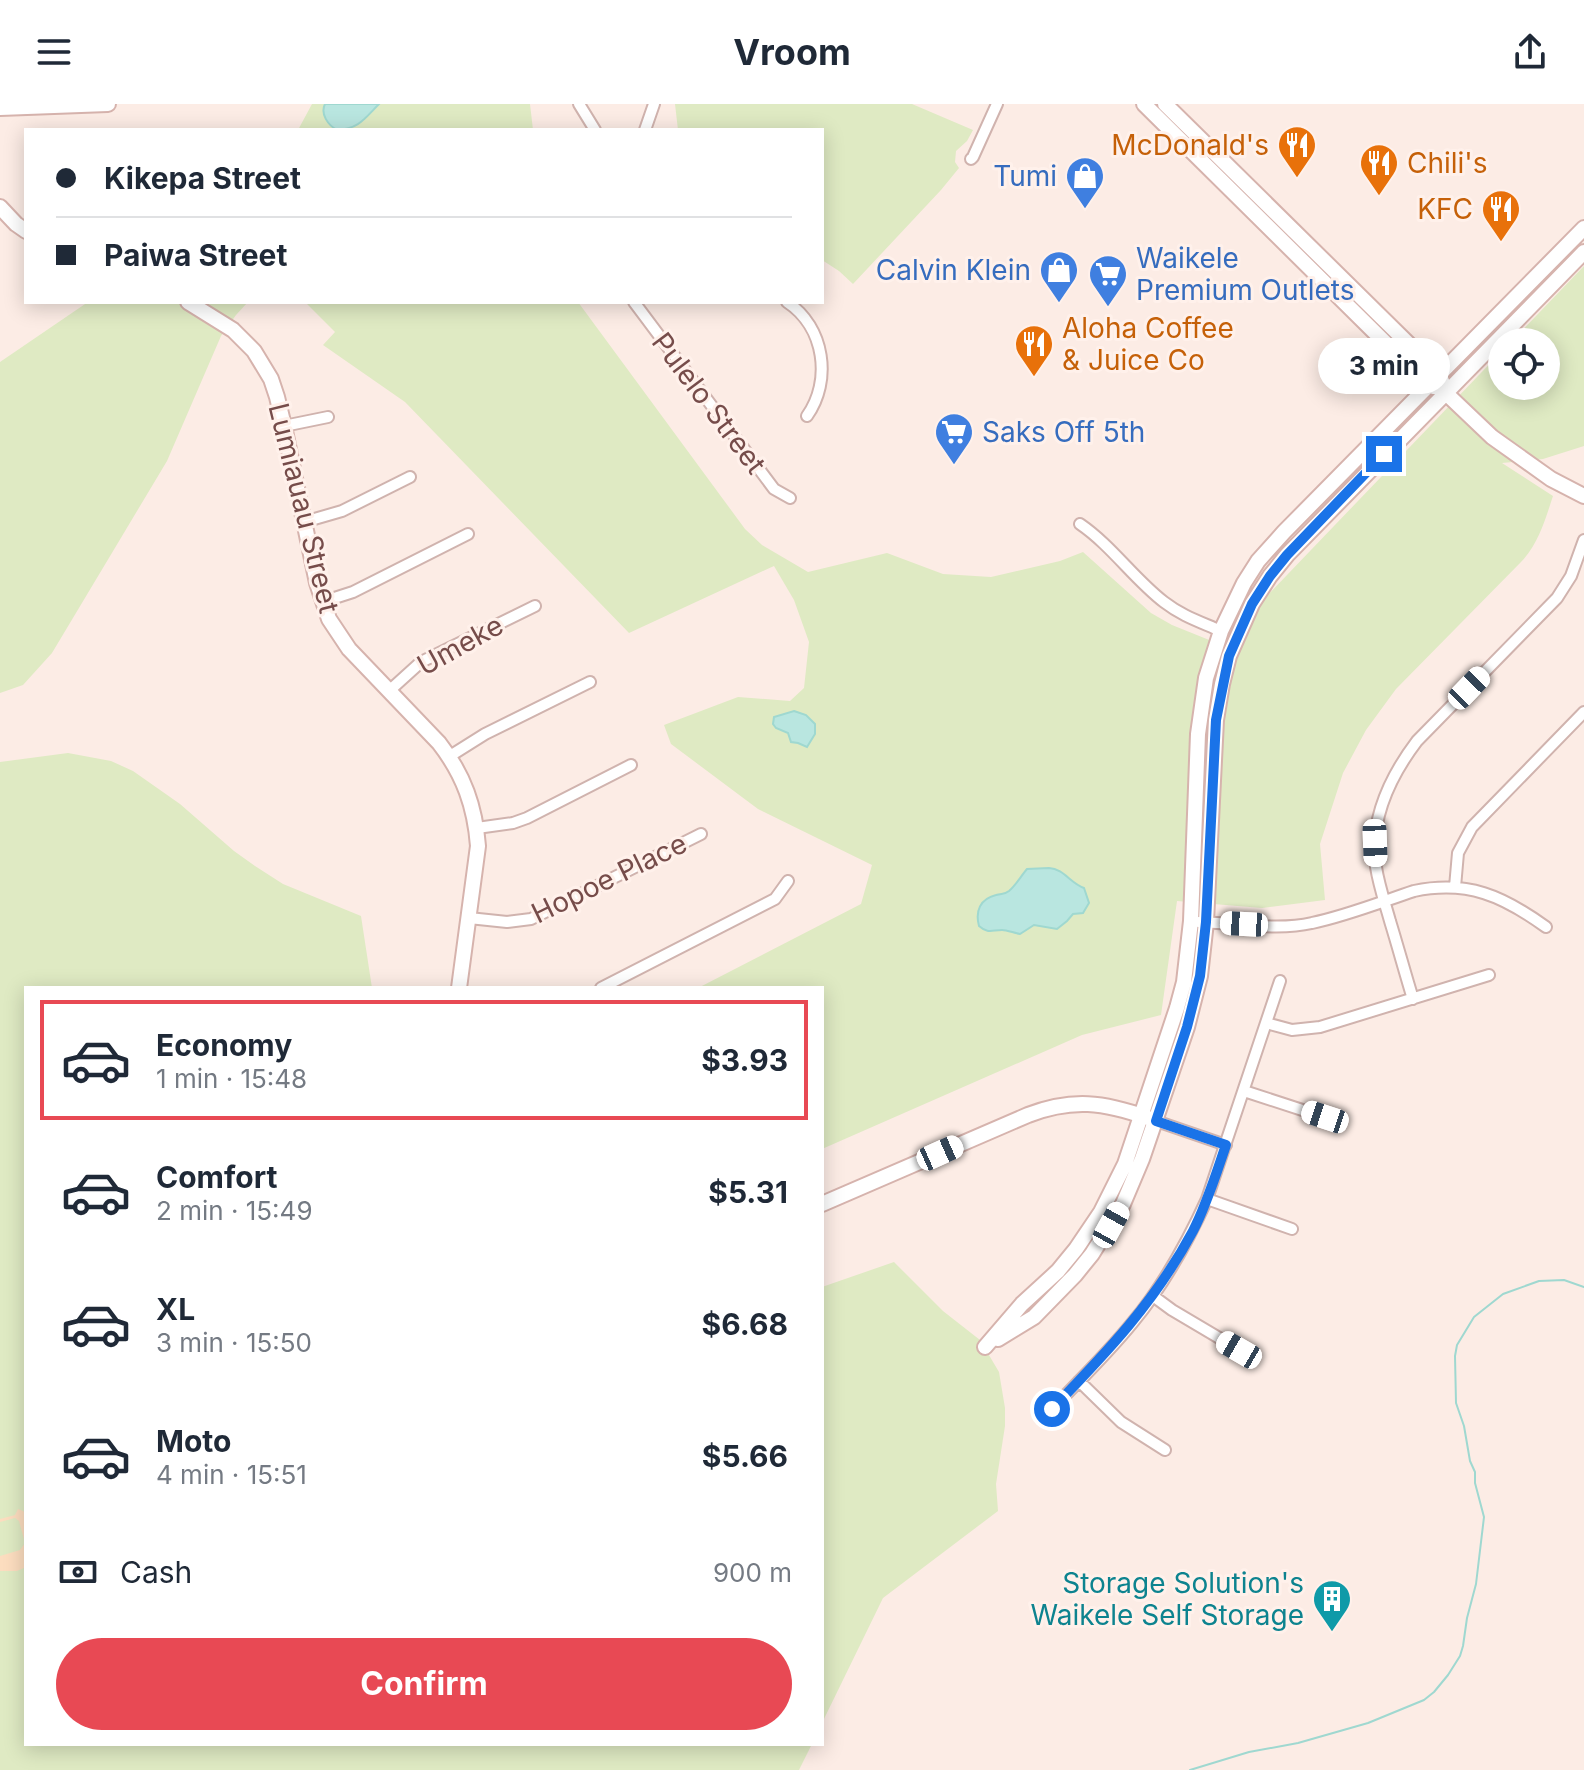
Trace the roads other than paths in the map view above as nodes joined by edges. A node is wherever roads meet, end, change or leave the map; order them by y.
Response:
1 (108, 104) edge
2 (579, 104) edge
3 (654, 104) edge
4 (997, 104) edge
5 (1144, 104) edge
6 (1165, 104) edge
7 (0, 108) edge
8 (594, 128) edge
9 (646, 128) edge
10 (971, 159) dead end
11 (0, 207) edge
12 (1584, 228) edge
13 (24, 230) edge
14 (1584, 252) edge
15 (191, 304) edge
16 (639, 304) edge
17 (789, 304) edge
18 (1439, 374) junction
19 (1428, 385) junction
20 (1446, 391) junction
21 (807, 416) dead end
22 (328, 417) dead end
23 (284, 426) junction
24 (410, 477) dead end
25 (1584, 496) edge
26 (790, 498) dead end
27 (304, 522) junction
28 (1080, 524) dead end
29 (468, 534) dead end
30 (1584, 540) edge
31 (322, 602) junction
32 (535, 606) dead end
33 (1243, 623) junction
34 (1221, 631) junction
35 (1229, 656) junction
36 (590, 682) dead end
37 (389, 691) junction
38 (1584, 712) edge
39 (450, 756) junction
40 (631, 765) dead end
41 (477, 828) junction
42 (701, 834) dead end
43 (788, 881) dead end
44 (1455, 887) junction
45 (1385, 901) junction
46 (469, 918) junction
47 (1199, 921) junction
48 (1546, 927) dead end
49 (1489, 975) dead end
50 (1280, 981) dead end
51 (459, 986) edge
52 (605, 986) edge
53 (1413, 999) junction
54 (1266, 1023) junction
55 (1244, 1091) junction
56 (1148, 1118) junction
57 (1333, 1120) dead end
58 (1226, 1145) junction
59 (1207, 1199) junction
60 (824, 1203) edge
61 (1292, 1229) dead end
62 (1153, 1296) junction
63 (1253, 1358) dead end
64 (1079, 1381) junction
65 (1052, 1409) dead end
66 (1165, 1450) dead end

1 - 7 street
2 - 8 street
3 - 9 street
4 - 10 street
5 - 19 street
6 - 18 street
11 - 13 street
12 - 18 street
14 - 20 street
15 - 23 street, Lumiauau Street
16 - 26 street, Pulelo Street
17 - 21 street
18 - 19 street
18 - 20 street
19 - 20 street
19 - 34 street
20 - 25 street
20 - 33 street
22 - 23 street
23 - 27 street, Lumiauau Street
24 - 27 street
27 - 31 street, Lumiauau Street
28 - 34 street
29 - 31 street
30 - 45 street
31 - 37 street, Lumiauau Street
32 - 37 street, Umeke
33 - 34 street
33 - 35 street
34 - 35 street
34 - 47 street
35 - 47 street
36 - 39 street
37 - 39 street, Lumiauau Street
38 - 44 street
39 - 41 street, Lumiauau Street
40 - 41 street
41 - 46 street, Lumiauau Street
42 - 46 street, Hopoe Place
43 - 52 street
44 - 45 street
44 - 48 street
45 - 47 street
45 - 53 street
46 - 51 street, Lumiauau Street
47 - 56 street
49 - 53 street
50 - 54 street
53 - 54 street
54 - 55 street
55 - 57 street
55 - 58 street
56 - 56 street
56 - 58 street
56 - 60 street
58 - 59 street
59 - 61 street
59 - 62 street
62 - 63 street
62 - 64 street
64 - 65 street
64 - 66 street

